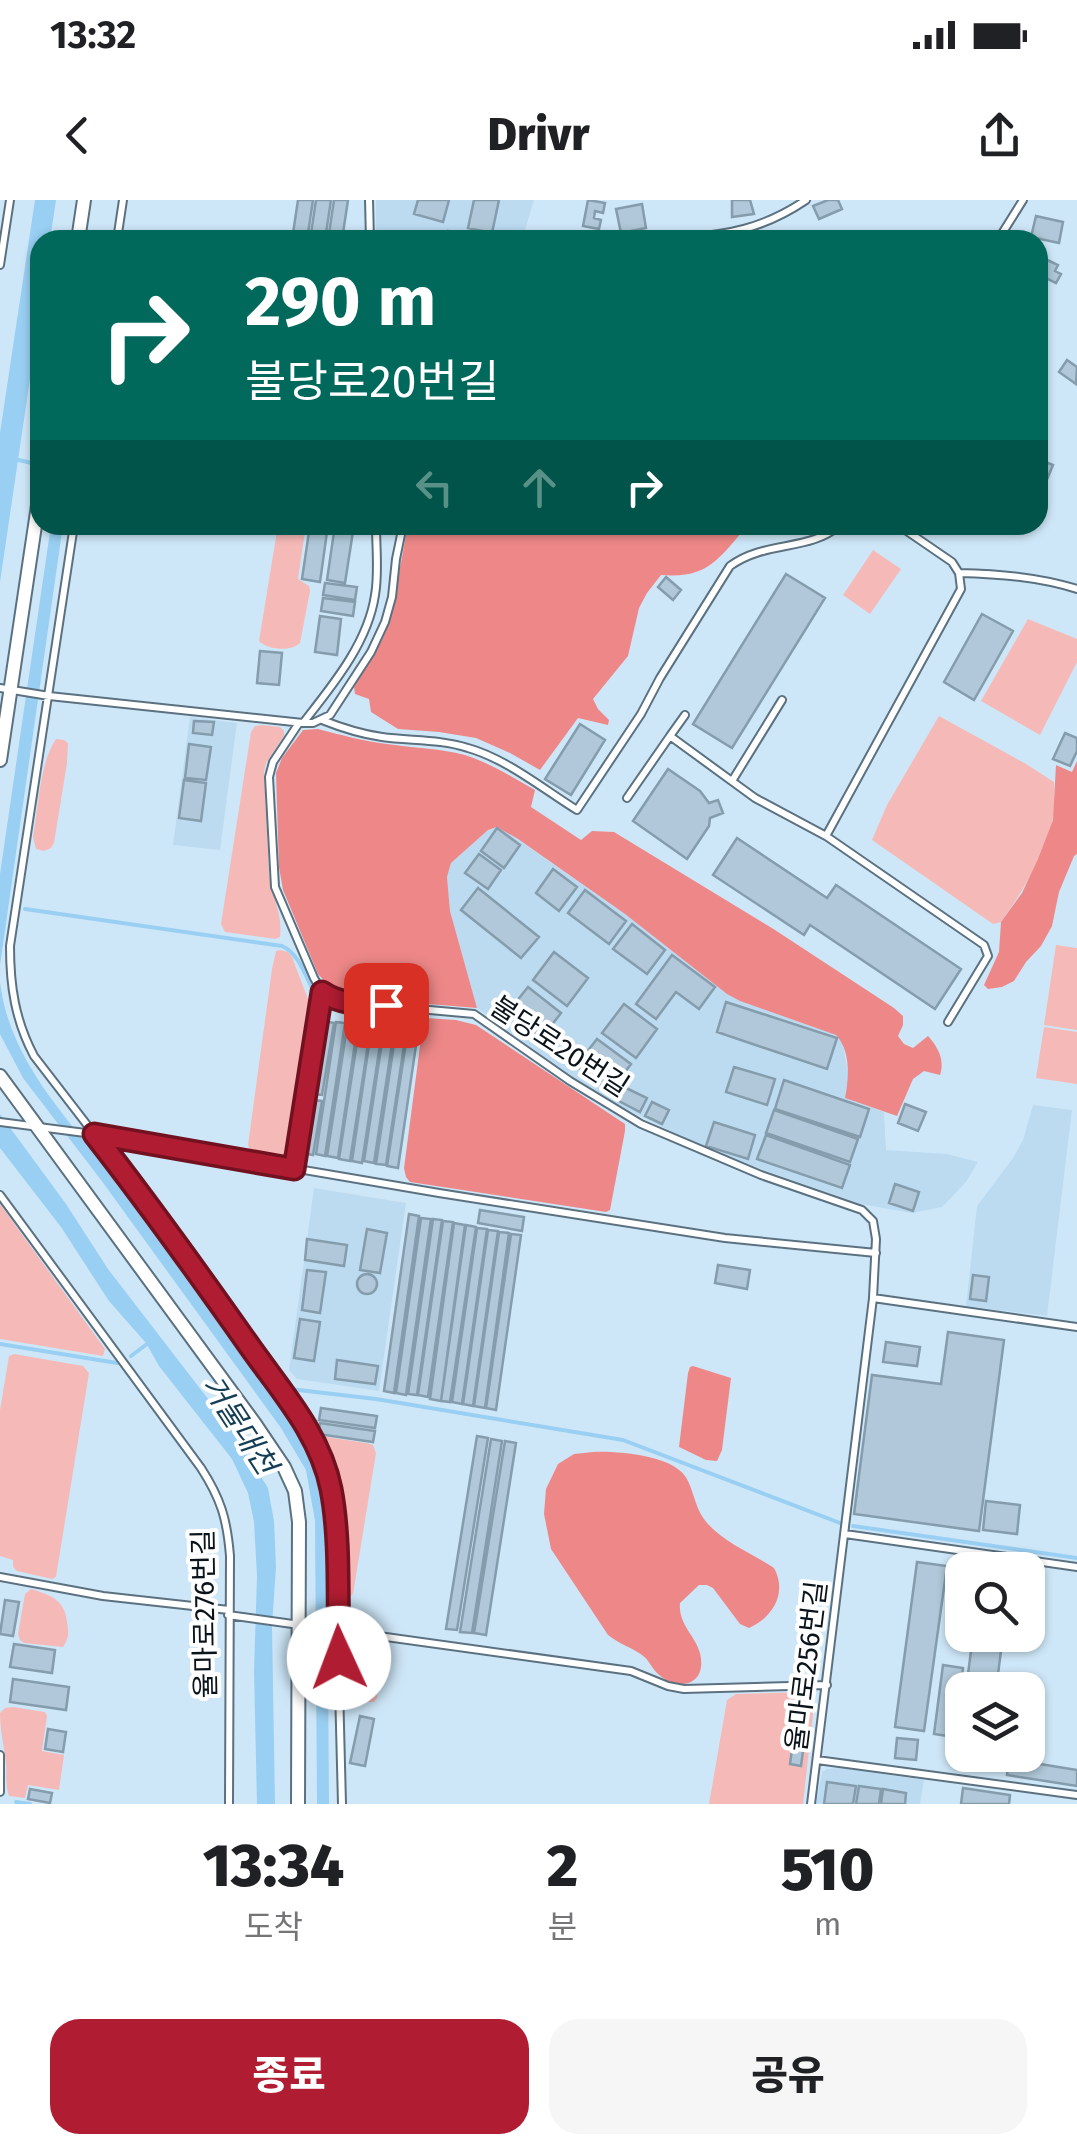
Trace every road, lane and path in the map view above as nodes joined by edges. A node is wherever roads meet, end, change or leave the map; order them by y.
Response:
1 (10, 200) edge
2 (84, 200) edge
3 (123, 200) edge
4 (369, 200) edge
5 (806, 200) edge
6 (1023, 200) edge
7 (3, 230) edge
8 (80, 230) edge
9 (118, 230) edge
10 (370, 230) edge
11 (741, 230) edge
12 (1004, 230) edge
13 (0, 265) edge
14 (33, 535) edge
15 (72, 535) edge
16 (376, 535) edge
17 (402, 535) edge
18 (828, 535) edge
19 (913, 535) edge
20 (959, 573) junction
21 (1077, 589) edge
22 (7, 689) edge
23 (45, 696) junction
24 (782, 700) dead end
25 (685, 715) dead end
26 (322, 720) junction
27 (301, 723) junction
28 (670, 736) junction
29 (0, 760) edge
30 (732, 782) junction
31 (627, 798) dead end
32 (826, 836) junction
33 (322, 992) junction
34 (948, 1022) dead end
35 (0, 1076) edge
36 (0, 1122) edge
37 (35, 1125) junction
38 (89, 1133) junction
39 (294, 1169) junction
40 (0, 1195) edge
41 (872, 1221) joint
42 (876, 1253) junction
43 (873, 1298) junction
44 (1077, 1327) edge
45 (845, 1534) junction
46 (1077, 1568) edge
47 (0, 1577) edge
48 (230, 1614) junction
49 (297, 1624) junction
50 (336, 1629) junction
51 (827, 1685) junction
52 (0, 1755) edge
53 (817, 1760) junction
54 (0, 1792) edge
55 (1077, 1796) edge
56 (229, 1804) edge
57 (298, 1804) edge
58 (342, 1804) edge
59 (811, 1804) edge

1 - 7 lane
2 - 8 street
3 - 9 lane
4 - 10 lane
5 - 11 lane
6 - 12 lane
7 - 13 lane
14 - 22 street
15 - 23 lane
16 - 27 lane
17 - 26 lane
18 - 26 lane
19 - 20 lane
20 - 21 lane
20 - 32 lane
22 - 23 lane
22 - 29 street
23 - 27 lane
23 - 38 lane
24 - 30 lane
25 - 28 lane
26 - 27 lane
27 - 33 lane
28 - 30 lane
28 - 31 lane
30 - 32 lane
32 - 34 lane
33 - 39 lane
33 - 41 lane, 불당로20번길
35 - 37 street
36 - 37 lane
37 - 38 lane
37 - 49 street
38 - 39 lane
38 - 50 lane
39 - 42 lane
40 - 48 lane, 율마로276번길
41 - 42 lane, 율마로256번길
42 - 43 lane, 율마로256번길
43 - 44 lane
43 - 45 lane, 율마로256번길
45 - 46 lane
45 - 51 lane, 율마로256번길
47 - 48 lane
48 - 49 lane
48 - 56 lane, 율마로276번길
49 - 50 lane
49 - 57 street
50 - 51 lane
50 - 58 lane
51 - 53 lane, 율마로256번길
52 - 54 lane
53 - 55 lane
53 - 59 lane, 율마로256번길

